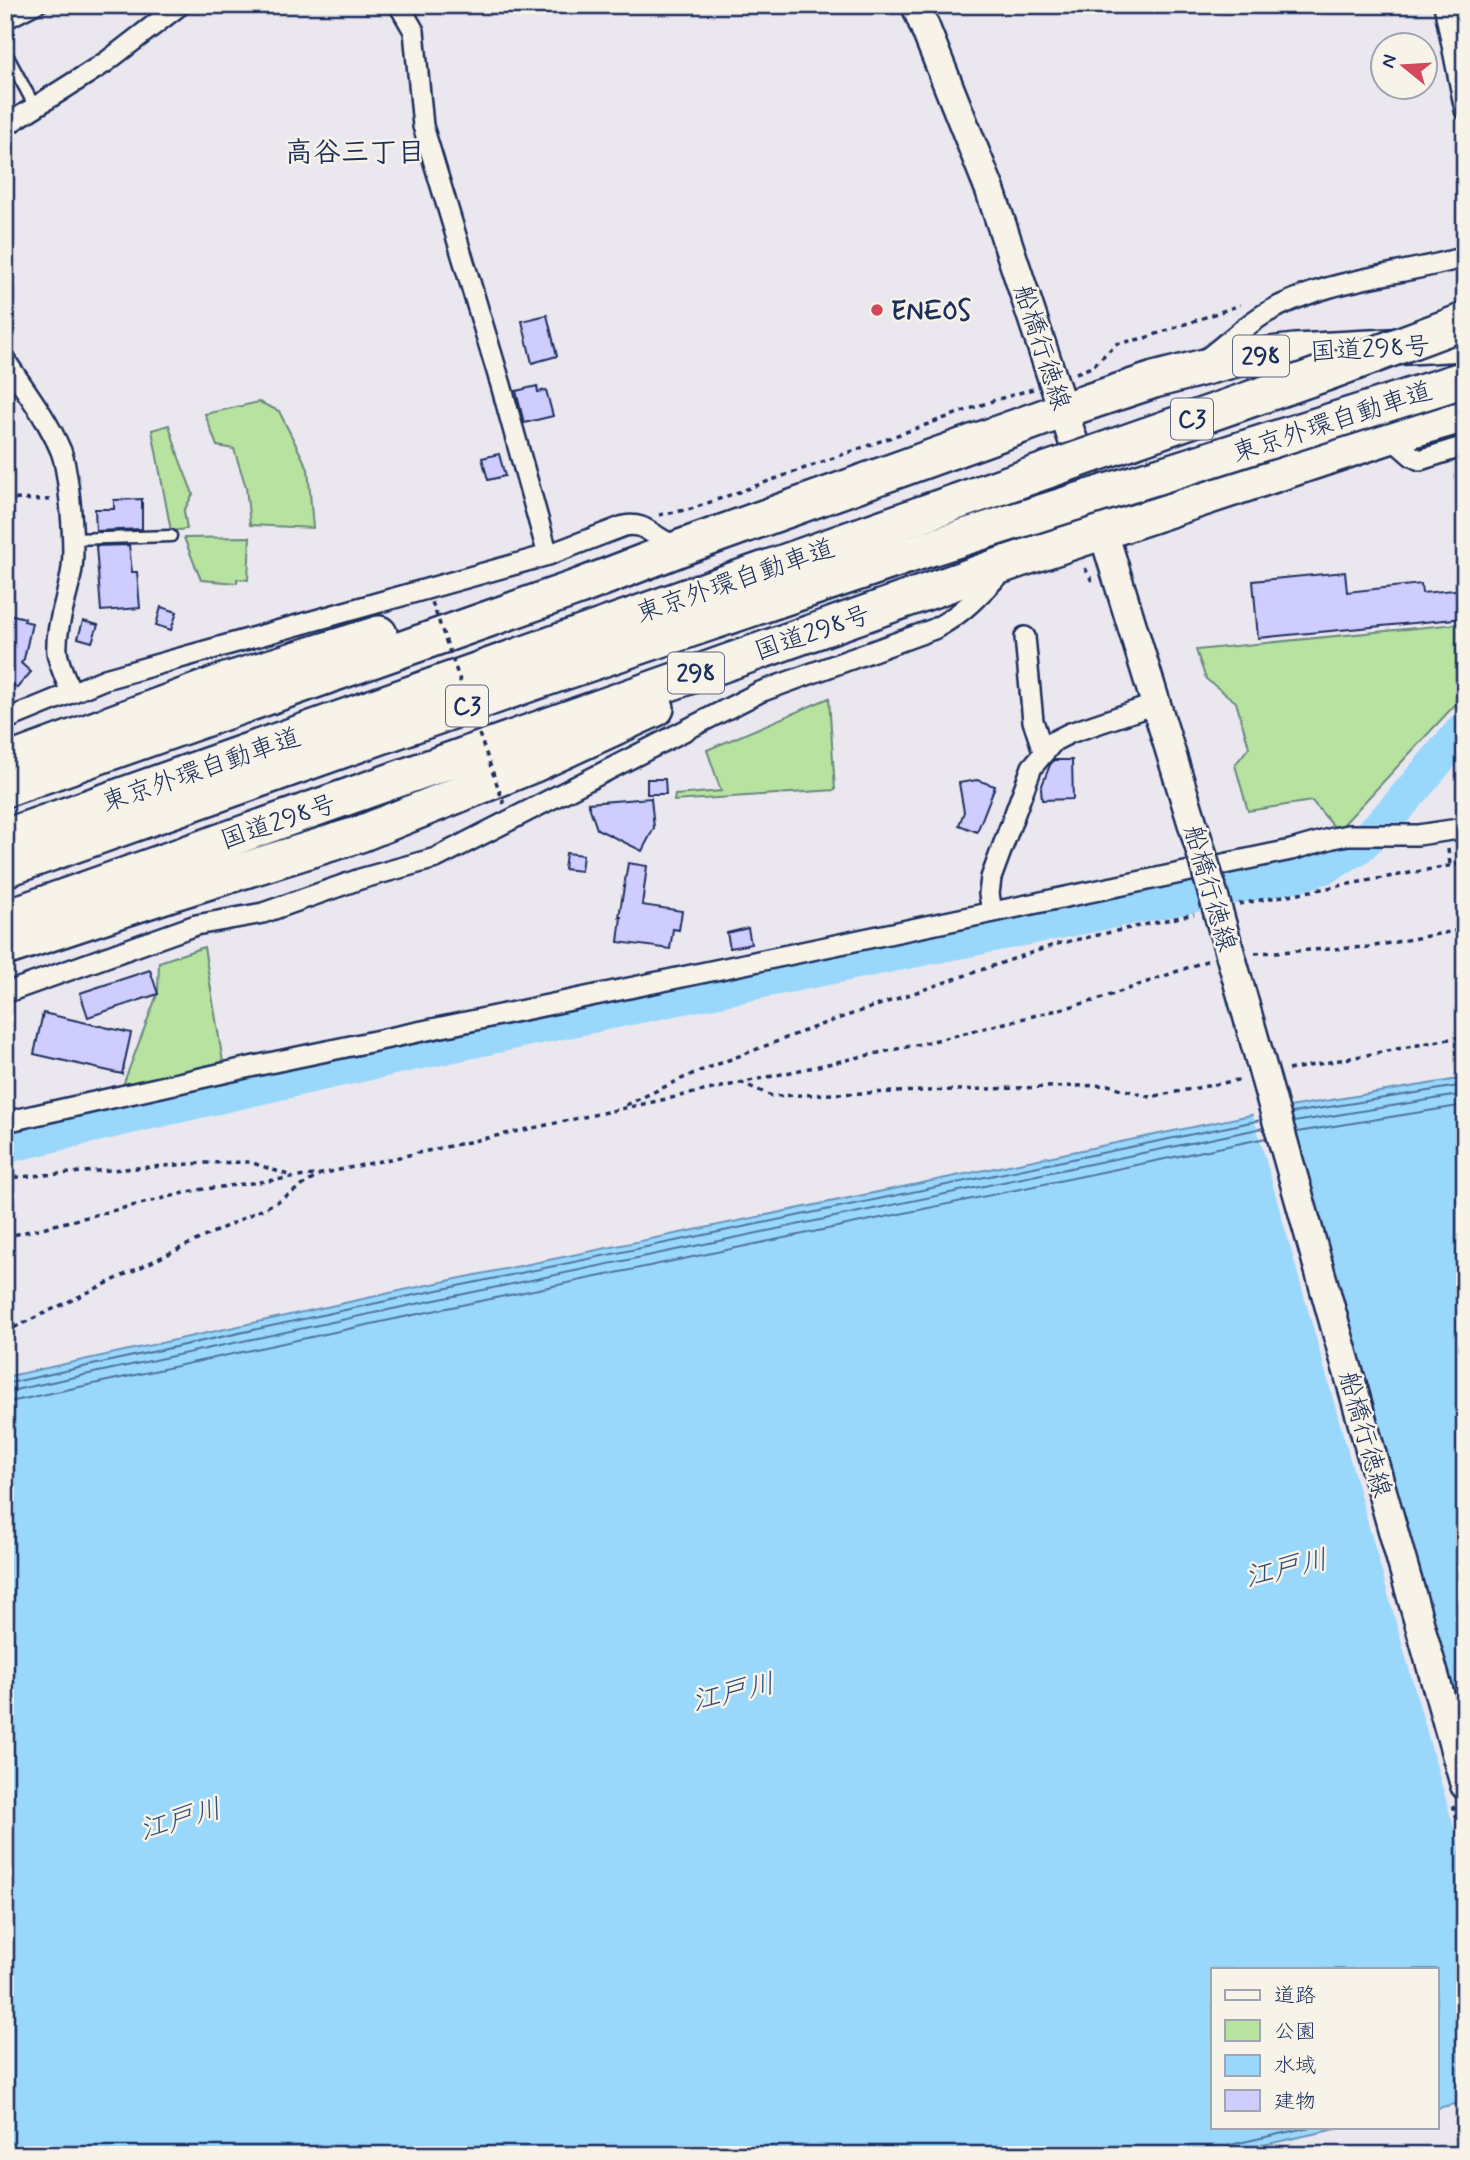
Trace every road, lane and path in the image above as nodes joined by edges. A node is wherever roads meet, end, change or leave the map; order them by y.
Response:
1 (42, 5) edge
2 (180, 5) edge
3 (399, 5) edge
4 (916, 5) edge
5 (1444, 5) edge
6 (5, 24) edge
7 (5, 51) edge
8 (35, 107) junction
9 (1465, 110) edge
10 (5, 126) edge
11 (1465, 257) edge
12 (1465, 321) edge
13 (1116, 344) dead end
14 (1465, 344) edge
15 (5, 360) edge
16 (1191, 370) junction
17 (1074, 374) dead end
18 (1465, 379) edge
19 (1031, 389) dead end
20 (1019, 394) dead end
21 (1064, 410) junction
22 (1465, 414) edge
23 (1388, 436) junction
24 (1465, 446) edge
25 (5, 499) edge
26 (69, 500) junction
27 (1103, 531) junction
28 (171, 536) dead end
29 (72, 539) junction
30 (683, 547) junction
31 (548, 555) junction
32 (1014, 561) junction
33 (579, 587) junction
34 (432, 603) dead end
35 (804, 635) junction
36 (1025, 637) dead end
37 (71, 692) junction
38 (5, 694) edge
39 (1156, 704) junction
40 (8, 719) edge
41 (1043, 751) junction
42 (5, 763) edge
43 (5, 789) edge
44 (504, 804) dead end
45 (1465, 828) edge
46 (5, 837) edge
47 (1465, 863) edge
48 (5, 869) edge
49 (992, 911) junction
50 (1219, 911) junction
51 (5, 918) edge
52 (1465, 929) edge
53 (5, 948) edge
54 (1231, 955) junction
55 (5, 993) edge
56 (740, 1082) junction
57 (1108, 1085) dead end
58 (621, 1108) junction
59 (5, 1122) edge
60 (321, 1174) junction
61 (293, 1177) junction
62 (5, 1178) edge
63 (5, 1237) edge
64 (5, 1332) edge
65 (1465, 1785) edge

1 - 6 lane
2 - 8 street
3 - 31 street
4 - 21 main road, 船橋行徳線
5 - 9 street
7 - 8 lane
8 - 10 street
11 - 16 street
12 - 46 highway, 東京外環自動車道 / C3, bridge
13 - 17 path
14 - 16 highway, 国道298号 / 298
15 - 26 street
16 - 21 highway, 国道298号 / 298
18 - 48 highway, 東京外環自動車道 / C3, bridge
19 - 20 path
21 - 27 main road, 船橋行徳線
21 - 30 highway, 国道298号 / 298
22 - 23 highway, 国道298号 / 298
23 - 24 street
23 - 27 highway, 国道298号 / 298
25 - 26 path
26 - 29 street
27 - 32 highway, 国道298号 / 298
27 - 39 main road, 船橋行徳線
28 - 29 lane
29 - 37 street
30 - 31 street
30 - 33 highway, 国道298号 / 298
31 - 37 street
32 - 35 highway, 国道298号 / 298
32 - 55 street
33 - 42 highway
33 - 43 highway, 国道298号 / 298
34 - 44 path, bridge
35 - 51 highway, 国道298号 / 298
35 - 53 highway
36 - 41 street
37 - 40 street
38 - 40 lane
39 - 41 street
39 - 50 main road, 船橋行徳線, bridge
41 - 49 street
45 - 49 street
47 - 50 path
49 - 59 street
50 - 54 main road, 船橋行徳線
50 - 58 path
52 - 54 path
54 - 56 path
54 - 65 main road, 船橋行徳線, bridge
56 - 57 path
56 - 58 path
58 - 60 path
60 - 61 path
60 - 64 path
61 - 62 path
61 - 63 path

